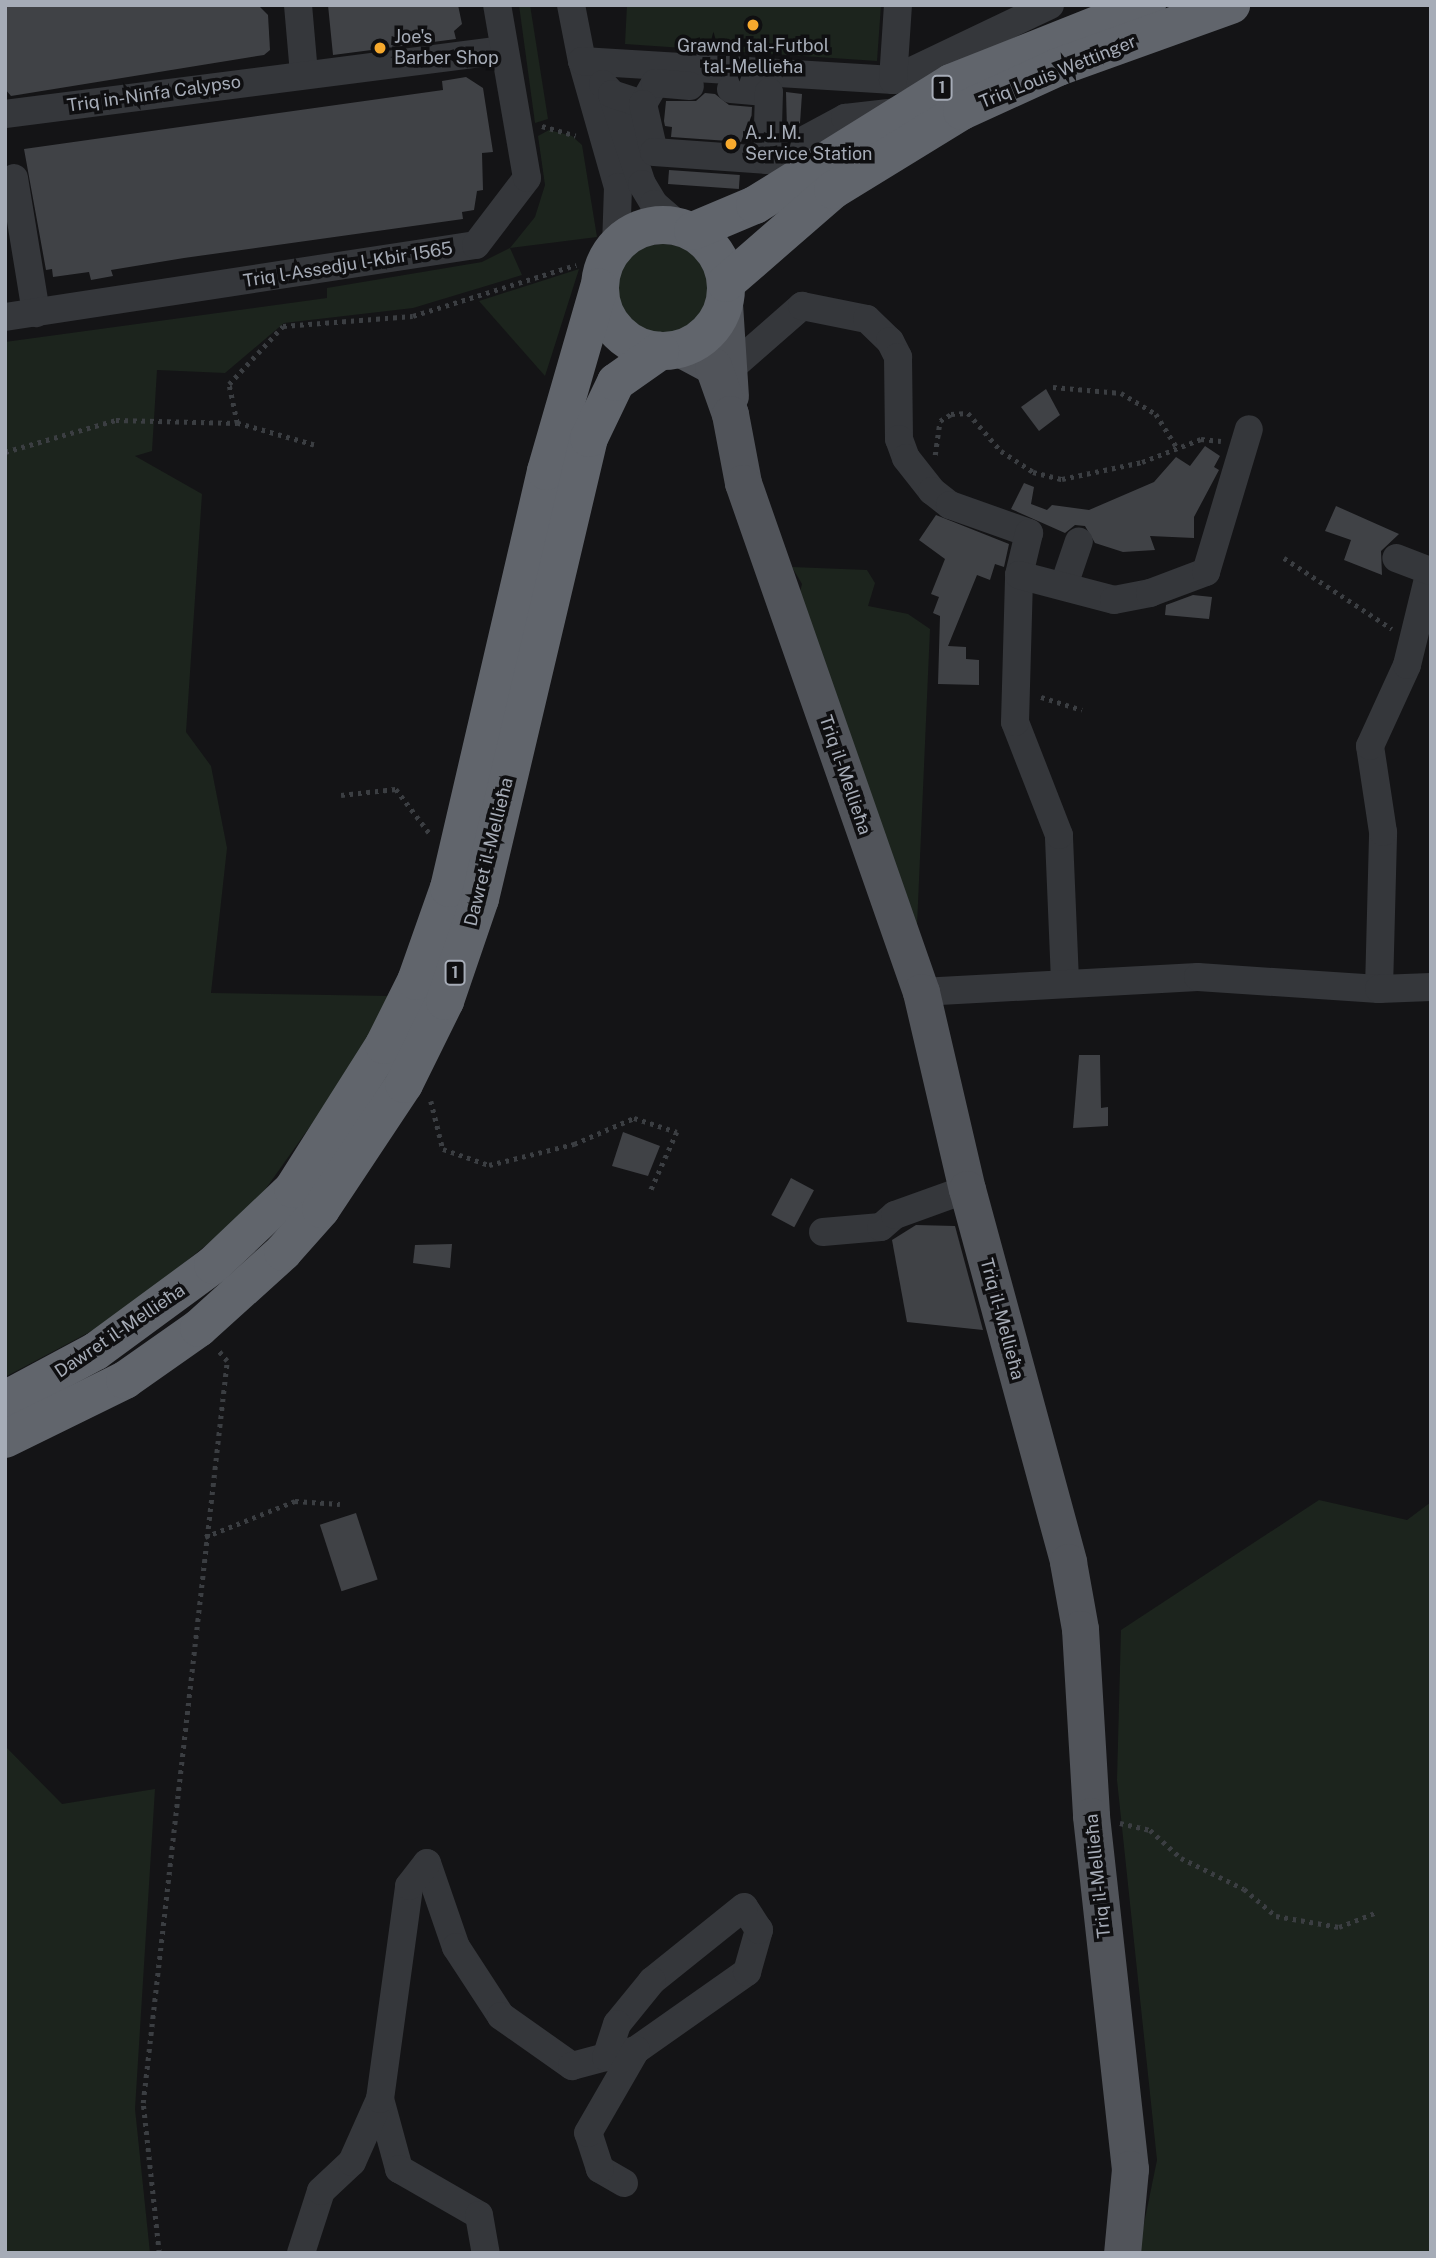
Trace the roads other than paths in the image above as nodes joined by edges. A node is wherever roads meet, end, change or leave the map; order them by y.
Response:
1 (298, 5) edge
2 (497, 5) edge
3 (571, 5) edge
4 (898, 5) edge
5 (1050, 5) edge
6 (1147, 5) edge
7 (1231, 5) edge
8 (504, 50) junction
9 (582, 61) junction
10 (304, 74) junction
11 (612, 94) junction
12 (896, 96) junction
13 (643, 104) junction
14 (5, 114) edge
15 (767, 160) junction
16 (14, 178) dead end
17 (686, 229) junction
18 (607, 264) junction
19 (725, 293) junction
20 (36, 313) junction
21 (5, 317) edge
22 (670, 350) junction
23 (730, 369) junction
24 (730, 414) junction
25 (1247, 436) road end
26 (1079, 541) dead end
27 (1396, 558) dead end
28 (1019, 575) junction
29 (1064, 584) junction
30 (1114, 600) junction
31 (1161, 606) dead end
32 (1065, 981) junction
33 (1431, 987) edge
34 (1379, 989) junction
35 (921, 992) junction
36 (967, 1189) junction
37 (823, 1233) dead end
38 (5, 1400) edge
39 (5, 1439) edge
40 (636, 2050) junction
41 (606, 2057) junction
42 (380, 2099) junction
43 (352, 2162) junction
44 (399, 2169) junction
45 (624, 2183) dead end
46 (301, 2253) edge
47 (486, 2253) edge
48 (1122, 2253) edge

1 - 10 street
2 - 8 street, Triq l-Assedju l-Kbir 1565
3 - 9 street
4 - 12 street
5 - 12 street
6 - 12 highway, Triq Louis Wettinger / 1
7 - 19 highway, Triq Louis Wettinger / 1
8 - 10 street, Triq in-Ninfa Calypso
8 - 20 street, Triq l-Assedju l-Kbir 1565
9 - 11 street
9 - 12 street
9 - 18 street
10 - 14 street, Triq in-Ninfa Calypso
11 - 13 street
11 - 17 street
12 - 15 street
12 - 17 highway, Triq Louis Wettinger / 1
13 - 15 street
13 - 15 street
16 - 20 street
17 - 18 highway
17 - 19 highway
18 - 22 highway
18 - 38 highway, Dawret il-Mellieħa / 1
19 - 22 highway
19 - 23 main road, Triq il-Mellieħa
20 - 21 street, Triq l-Assedju l-Kbir 1565
22 - 24 main road, Triq il-Mellieħa
22 - 39 highway, Dawret il-Mellieħa / 1
23 - 24 main road, Triq il-Mellieħa
23 - 28 street
24 - 35 main road, Triq il-Mellieħa
25 - 30 street
26 - 29 street
27 - 34 street
28 - 29 street
28 - 32 street
29 - 30 street
30 - 31 street
32 - 34 street
32 - 35 street
33 - 34 street
35 - 36 main road, Triq il-Mellieħa
36 - 37 street
36 - 48 main road, Triq il-Mellieħa
40 - 41 street
40 - 41 street
40 - 45 street
41 - 42 street
42 - 43 street
42 - 44 street
43 - 44 street
43 - 46 street
44 - 47 street

